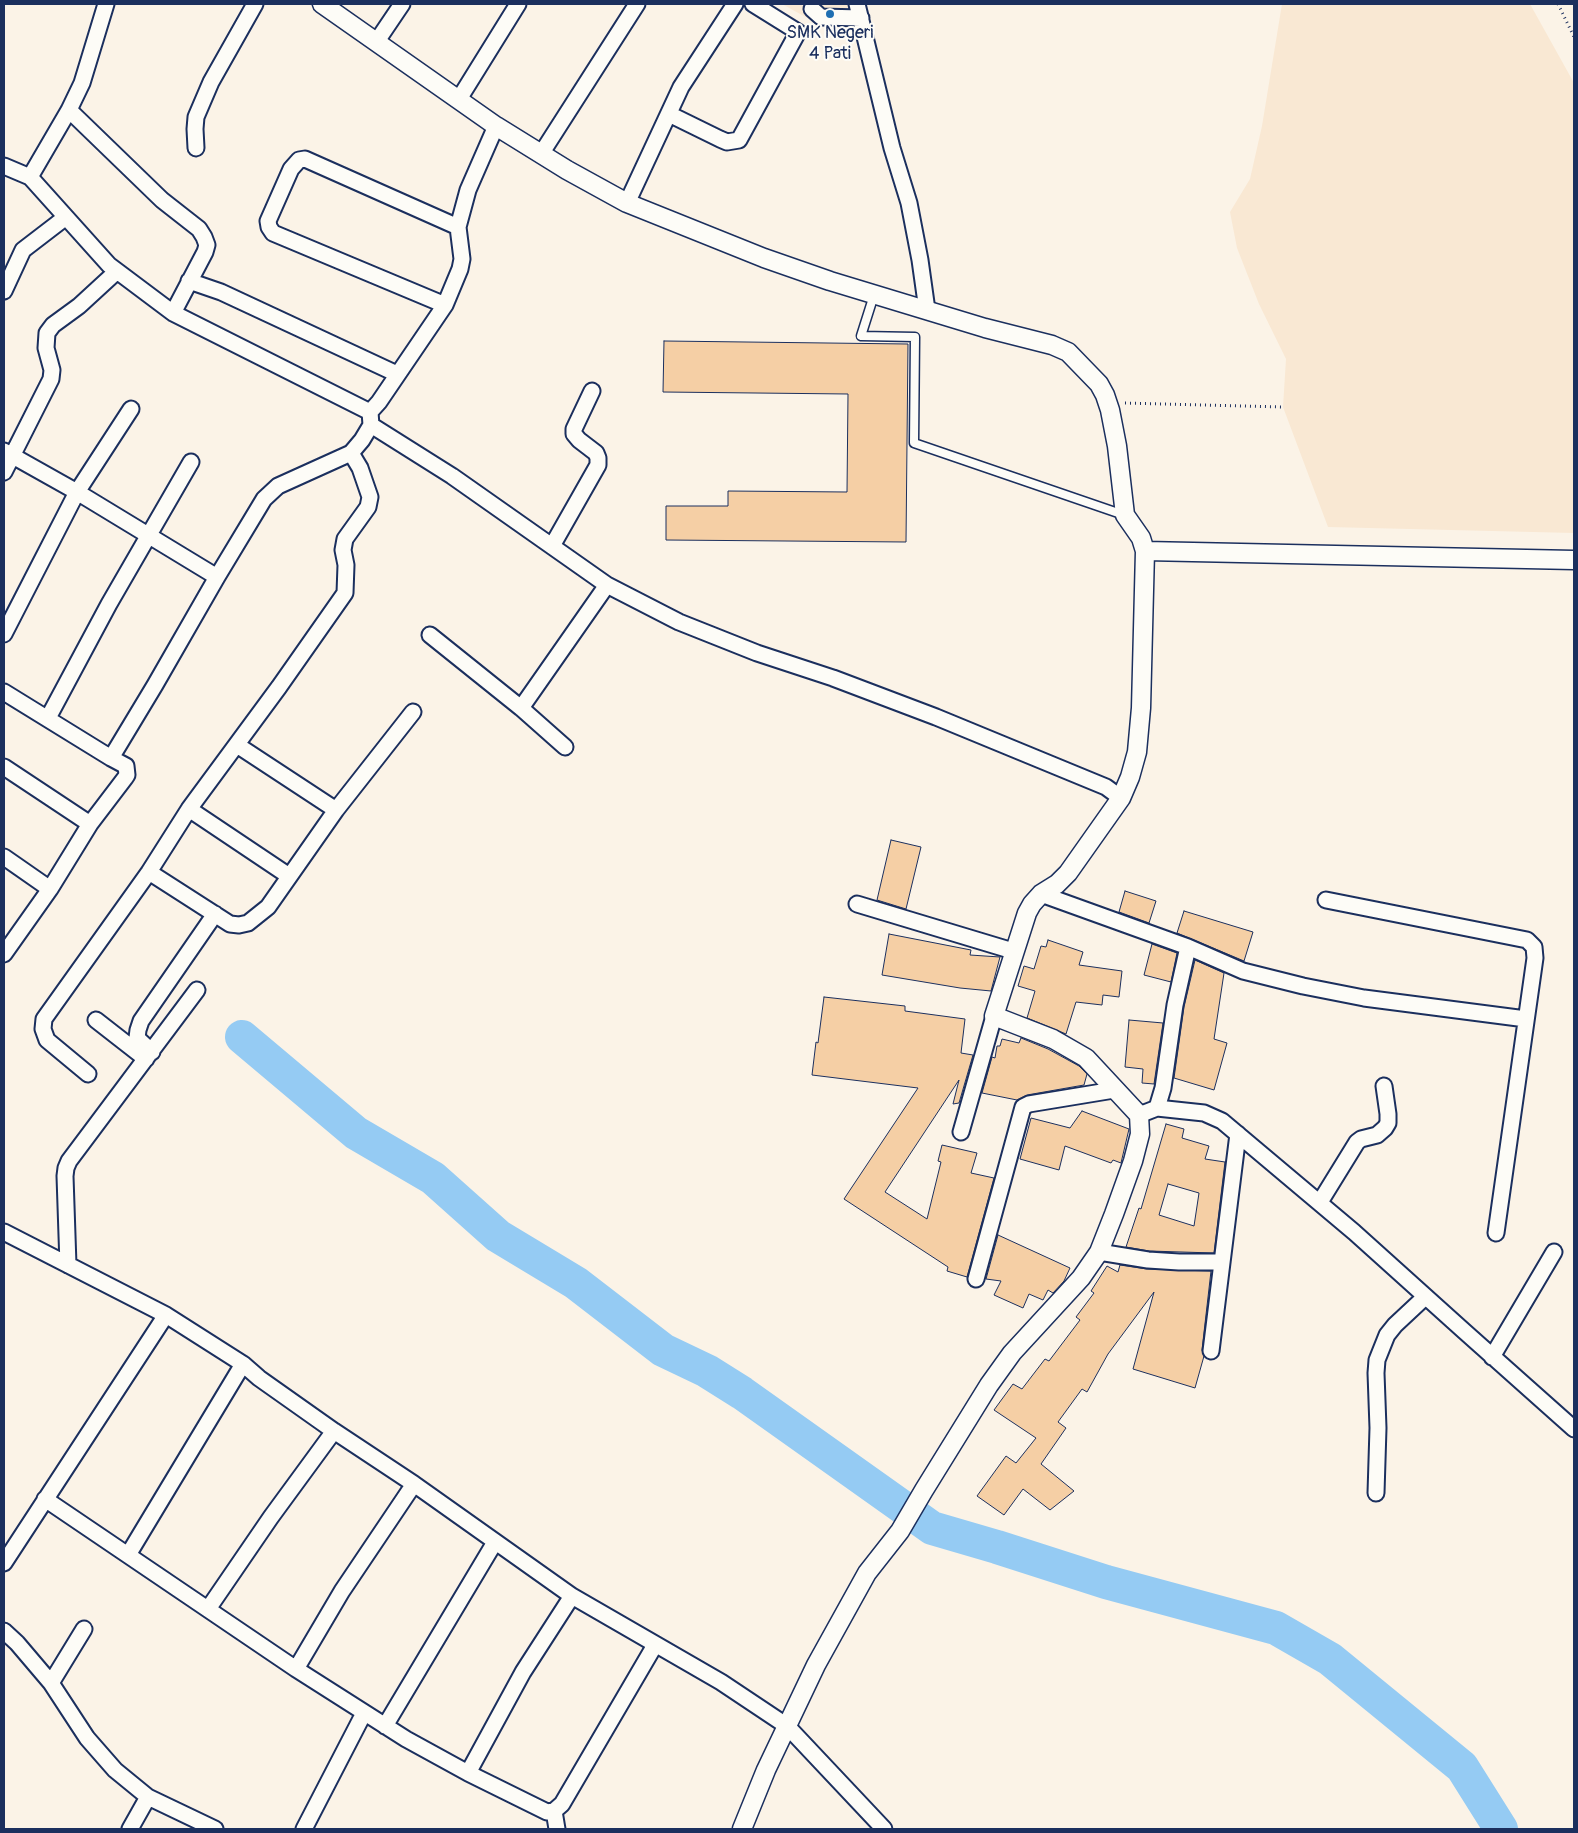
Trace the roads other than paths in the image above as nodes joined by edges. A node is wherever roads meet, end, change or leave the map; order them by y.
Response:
1 (106, 4) edge
2 (255, 4) edge
3 (322, 4) edge
4 (402, 4) edge
5 (518, 4) edge
6 (637, 4) edge
7 (735, 4) edge
8 (753, 4) edge
9 (811, 6) edge
10 (859, 11) edge
11 (377, 41) junction
12 (459, 99) junction
13 (69, 110) junction
14 (669, 114) junction
15 (496, 126) junction
16 (196, 148) dead end
17 (541, 154) junction
18 (4, 166) edge
19 (30, 177) junction
20 (627, 203) junction
21 (66, 218) junction
22 (458, 227) junction
23 (116, 272) junction
24 (189, 281) junction
25 (4, 291) edge
26 (874, 294) junction
27 (444, 305) junction
28 (927, 310) junction
29 (173, 313) junction
30 (397, 374) junction
31 (592, 392) dead end
32 (131, 409) dead end
33 (371, 419) junction
34 (351, 452) junction
35 (8, 454) edge
36 (191, 462) dead end
37 (4, 472) edge
38 (77, 492) junction
39 (1125, 516) junction
40 (148, 535) junction
41 (552, 546) junction
42 (1145, 551) junction
43 (1574, 560) edge
44 (216, 577) junction
45 (607, 585) junction
46 (4, 634) edge
47 (430, 635) dead end
48 (4, 692) edge
49 (521, 708) junction
50 (413, 712) dead end
51 (48, 718) junction
52 (237, 745) junction
53 (565, 748) dead end
54 (111, 758) junction
55 (4, 767) edge
56 (1121, 798) junction
57 (189, 810) junction
58 (336, 810) junction
59 (90, 824) junction
60 (4, 857) edge
61 (149, 872) junction
62 (289, 876) junction
63 (50, 888) junction
64 (1042, 894) junction
65 (1326, 900) dead end
66 (856, 904) dead end
67 (215, 914) junction
68 (1188, 947) junction
69 (1013, 951) junction
70 (4, 954) edge
71 (197, 990) dead end
72 (994, 1016) junction
73 (1526, 1019) junction
74 (96, 1020) dead end
75 (149, 1056) junction
76 (88, 1074) dead end
77 (1384, 1086) dead end
78 (1114, 1090) junction
79 (1157, 1108) junction
80 (1139, 1115) junction
81 (961, 1132) dead end
82 (1238, 1134) junction
83 (1320, 1202) junction
84 (4, 1232) edge
85 (1496, 1233) dead end
86 (1099, 1252) junction
87 (1554, 1252) dead end
88 (1222, 1262) junction
89 (68, 1265) junction
90 (976, 1279) dead end
91 (1425, 1297) junction
92 (166, 1315) junction
93 (1212, 1351) dead end
94 (1492, 1356) junction
95 (243, 1364) junction
96 (1574, 1429) edge
97 (334, 1431) junction
98 (414, 1484) junction
99 (1376, 1493) dead end
100 (45, 1499) junction
101 (495, 1542) junction
102 (128, 1555) junction
103 (4, 1563) edge
104 (572, 1596) junction
105 (208, 1609) junction
106 (84, 1628) dead end
107 (4, 1632) edge
108 (655, 1645) junction
109 (296, 1669) junction
110 (51, 1684) junction
111 (364, 1713) junction
112 (385, 1726) junction
113 (787, 1726) junction
114 (468, 1773) junction
115 (146, 1800) junction
116 (554, 1811) junction
117 (130, 1829) edge
118 (215, 1829) edge
119 (304, 1829) edge
120 (557, 1829) edge
121 (742, 1829) edge
122 (884, 1829) edge

1 - 13 street
2 - 16 street
3 - 11 street
4 - 11 street
5 - 12 street
6 - 17 street
7 - 14 street
8 - 14 street
9 - 10 street
10 - 28 street
11 - 12 street
12 - 15 street
13 - 19 street
13 - 24 street
14 - 20 street
15 - 17 street
15 - 22 street
17 - 20 street
18 - 19 street
19 - 21 street
20 - 26 street
21 - 23 street
21 - 25 street
22 - 27 street
22 - 27 street
23 - 29 street
23 - 35 street
24 - 29 street
24 - 30 street
26 - 28 street
26 - 39 lane
27 - 30 street
28 - 39 street
29 - 33 street
30 - 33 street
31 - 41 street
32 - 38 street
33 - 34 street
33 - 41 street
34 - 44 street
34 - 52 street
35 - 37 street
35 - 38 street
36 - 40 street
38 - 40 street
38 - 46 street
39 - 42 street
40 - 44 street
40 - 51 street
41 - 45 street
42 - 43 street
42 - 56 street
44 - 54 street
45 - 49 street
45 - 56 street
47 - 49 street
48 - 51 street
49 - 53 street
50 - 58 street
51 - 54 street
52 - 57 street
52 - 58 street
54 - 59 street
55 - 59 street
56 - 64 street
57 - 61 street
57 - 62 street
58 - 62 street
59 - 63 street
60 - 63 street
61 - 67 street
61 - 76 street
62 - 67 street
63 - 70 street
64 - 68 street
64 - 69 street
65 - 73 street
66 - 69 street
67 - 75 street
68 - 73 street
68 - 79 street
69 - 72 street
71 - 75 street
72 - 78 street
72 - 81 street
73 - 85 street
74 - 75 street
75 - 89 street
77 - 83 street
78 - 80 street
78 - 90 street
79 - 80 street
79 - 82 street
80 - 86 street
82 - 83 street
82 - 88 street
83 - 91 street
84 - 89 street
86 - 88 street
86 - 113 street
87 - 94 street
88 - 93 street
89 - 92 street
91 - 94 street
91 - 99 street
92 - 95 street
92 - 100 street
94 - 96 street
95 - 97 street
95 - 102 street
97 - 98 street
97 - 105 street
98 - 101 street
98 - 109 street
100 - 102 street
100 - 103 street
101 - 104 street
101 - 112 street
102 - 105 street
104 - 108 street
104 - 114 street
105 - 109 street
106 - 110 street
107 - 110 street
108 - 113 street
108 - 116 street
109 - 111 street
110 - 115 street
111 - 112 street
111 - 119 street
112 - 114 street
113 - 121 street
113 - 122 street
114 - 116 street
115 - 117 street
115 - 118 street
116 - 120 street

